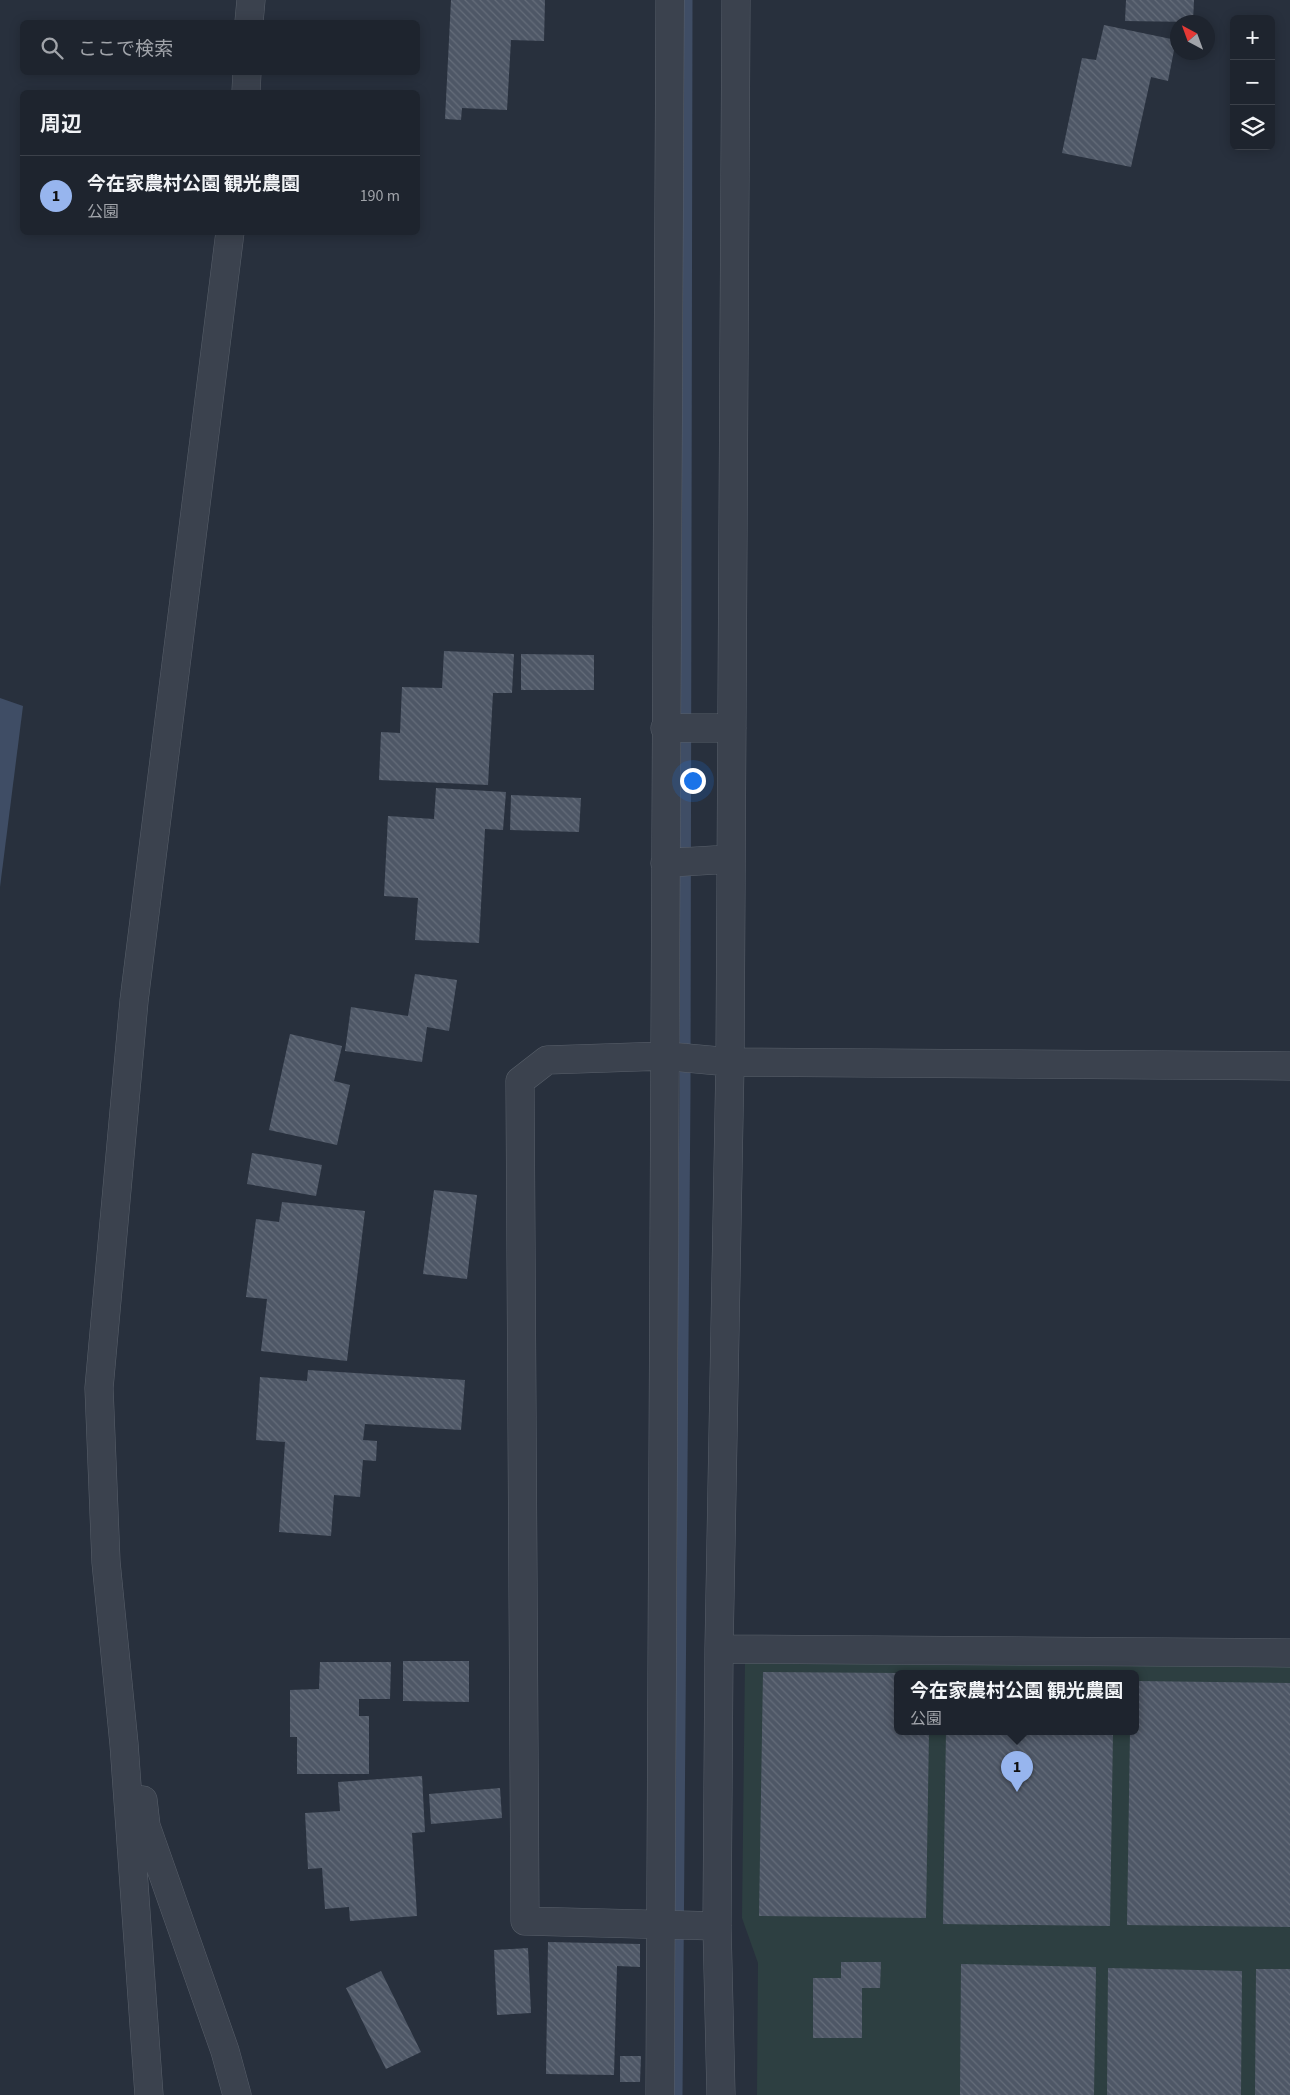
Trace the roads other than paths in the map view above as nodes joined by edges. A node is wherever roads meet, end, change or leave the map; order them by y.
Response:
1 (251, 0) edge
2 (670, 0) edge
3 (736, 0) edge
4 (249, 20) edge
5 (247, 75) edge
6 (246, 90) edge
7 (230, 235) edge
8 (665, 728) junction
9 (732, 728) junction
10 (731, 859) junction
11 (665, 863) junction
12 (665, 1056) junction
13 (730, 1062) junction
14 (1290, 1066) edge
15 (719, 1649) junction
16 (1290, 1653) edge
17 (124, 1744) junction
18 (664, 1926) junction
19 (707, 1926) junction
20 (148, 2095) edge
21 (237, 2095) edge
22 (660, 2095) edge
23 (721, 2095) edge

1 - 4 street
2 - 8 street
3 - 9 street
5 - 6 street
7 - 17 street
8 - 9 street
8 - 11 street
9 - 10 street
10 - 11 street
10 - 13 street
11 - 12 street
12 - 13 street
12 - 18 street
12 - 18 street
13 - 14 street
13 - 15 street
15 - 16 street
15 - 19 street
17 - 20 street
17 - 21 street
18 - 19 street
18 - 22 street
19 - 23 street

